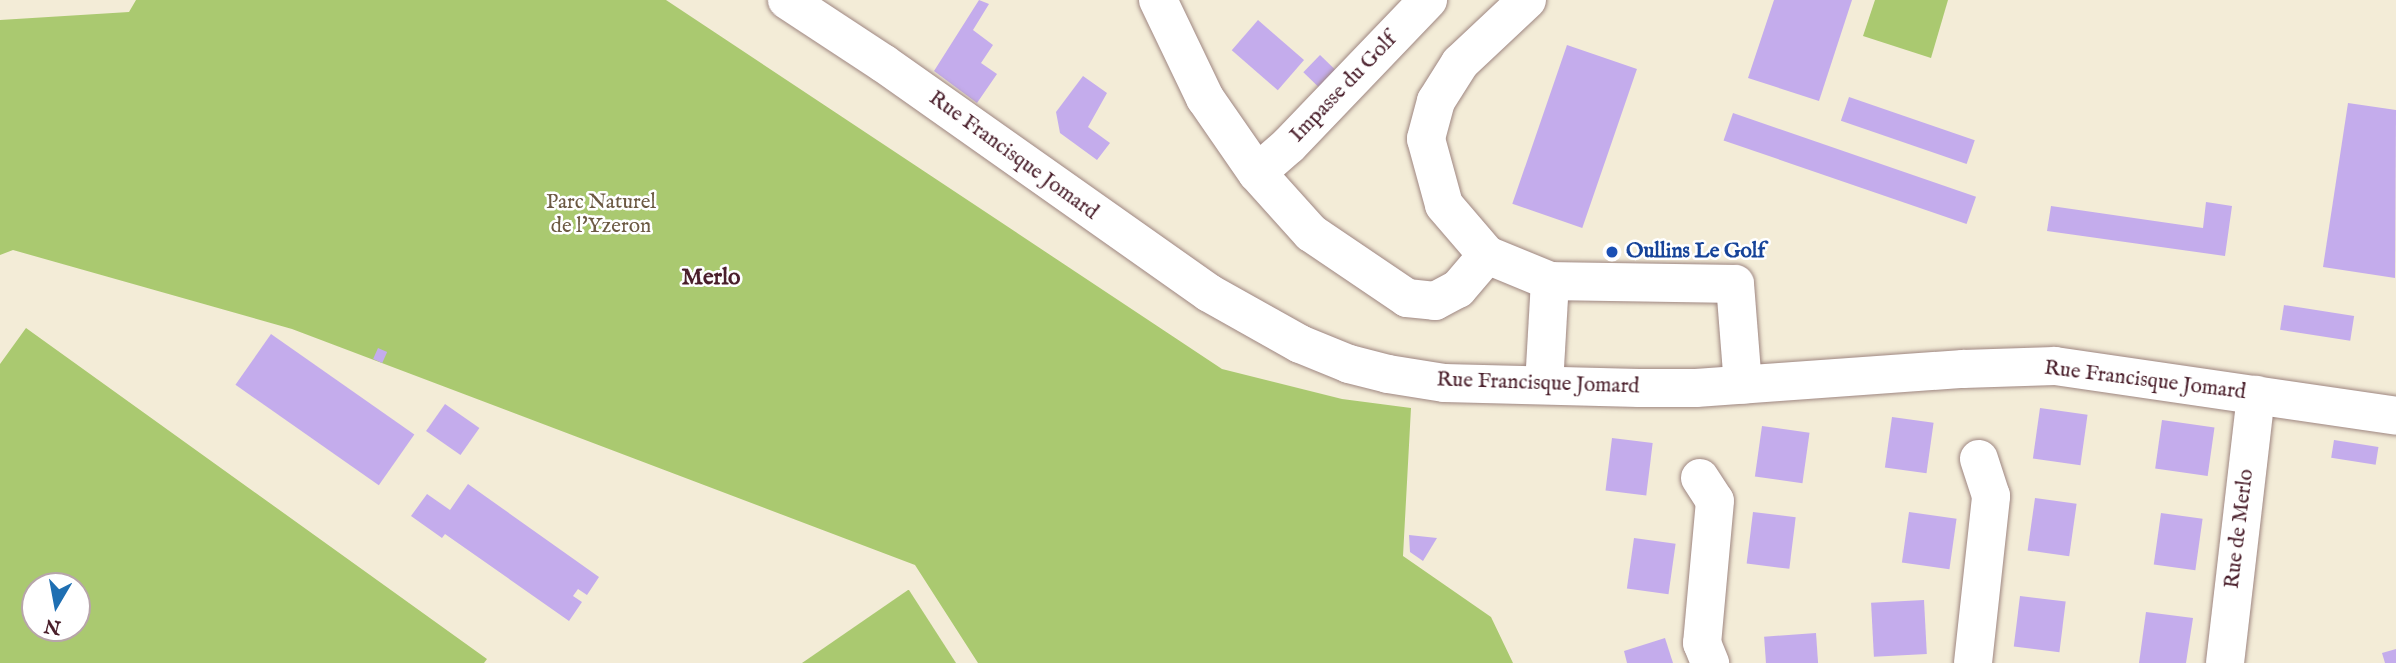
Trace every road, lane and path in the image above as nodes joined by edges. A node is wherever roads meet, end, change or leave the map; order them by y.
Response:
1 (786, 0) edge
2 (1158, 0) edge
3 (1428, 0) edge
4 (1527, 0) edge
5 (1257, 173) junction
6 (1487, 255) junction
7 (1550, 281) junction
8 (1544, 385) junction
9 (1743, 385) junction
10 (2256, 395) junction
11 (2396, 416) edge
12 (1979, 459) dead end
13 (1700, 478) dead end
14 (1710, 663) edge
15 (1973, 663) edge
16 (2225, 663) edge

1 - 8 street, Rue Francisque Jomard
2 - 5 street
3 - 5 street, Impasse du Golf
4 - 6 street
5 - 6 street
6 - 7 street
7 - 8 street
7 - 9 street
8 - 9 street, Rue Francisque Jomard
9 - 10 street, Rue Francisque Jomard
10 - 11 street, Rue Francisque Jomard
10 - 16 street, Rue de Merlo
12 - 15 street
13 - 14 street

